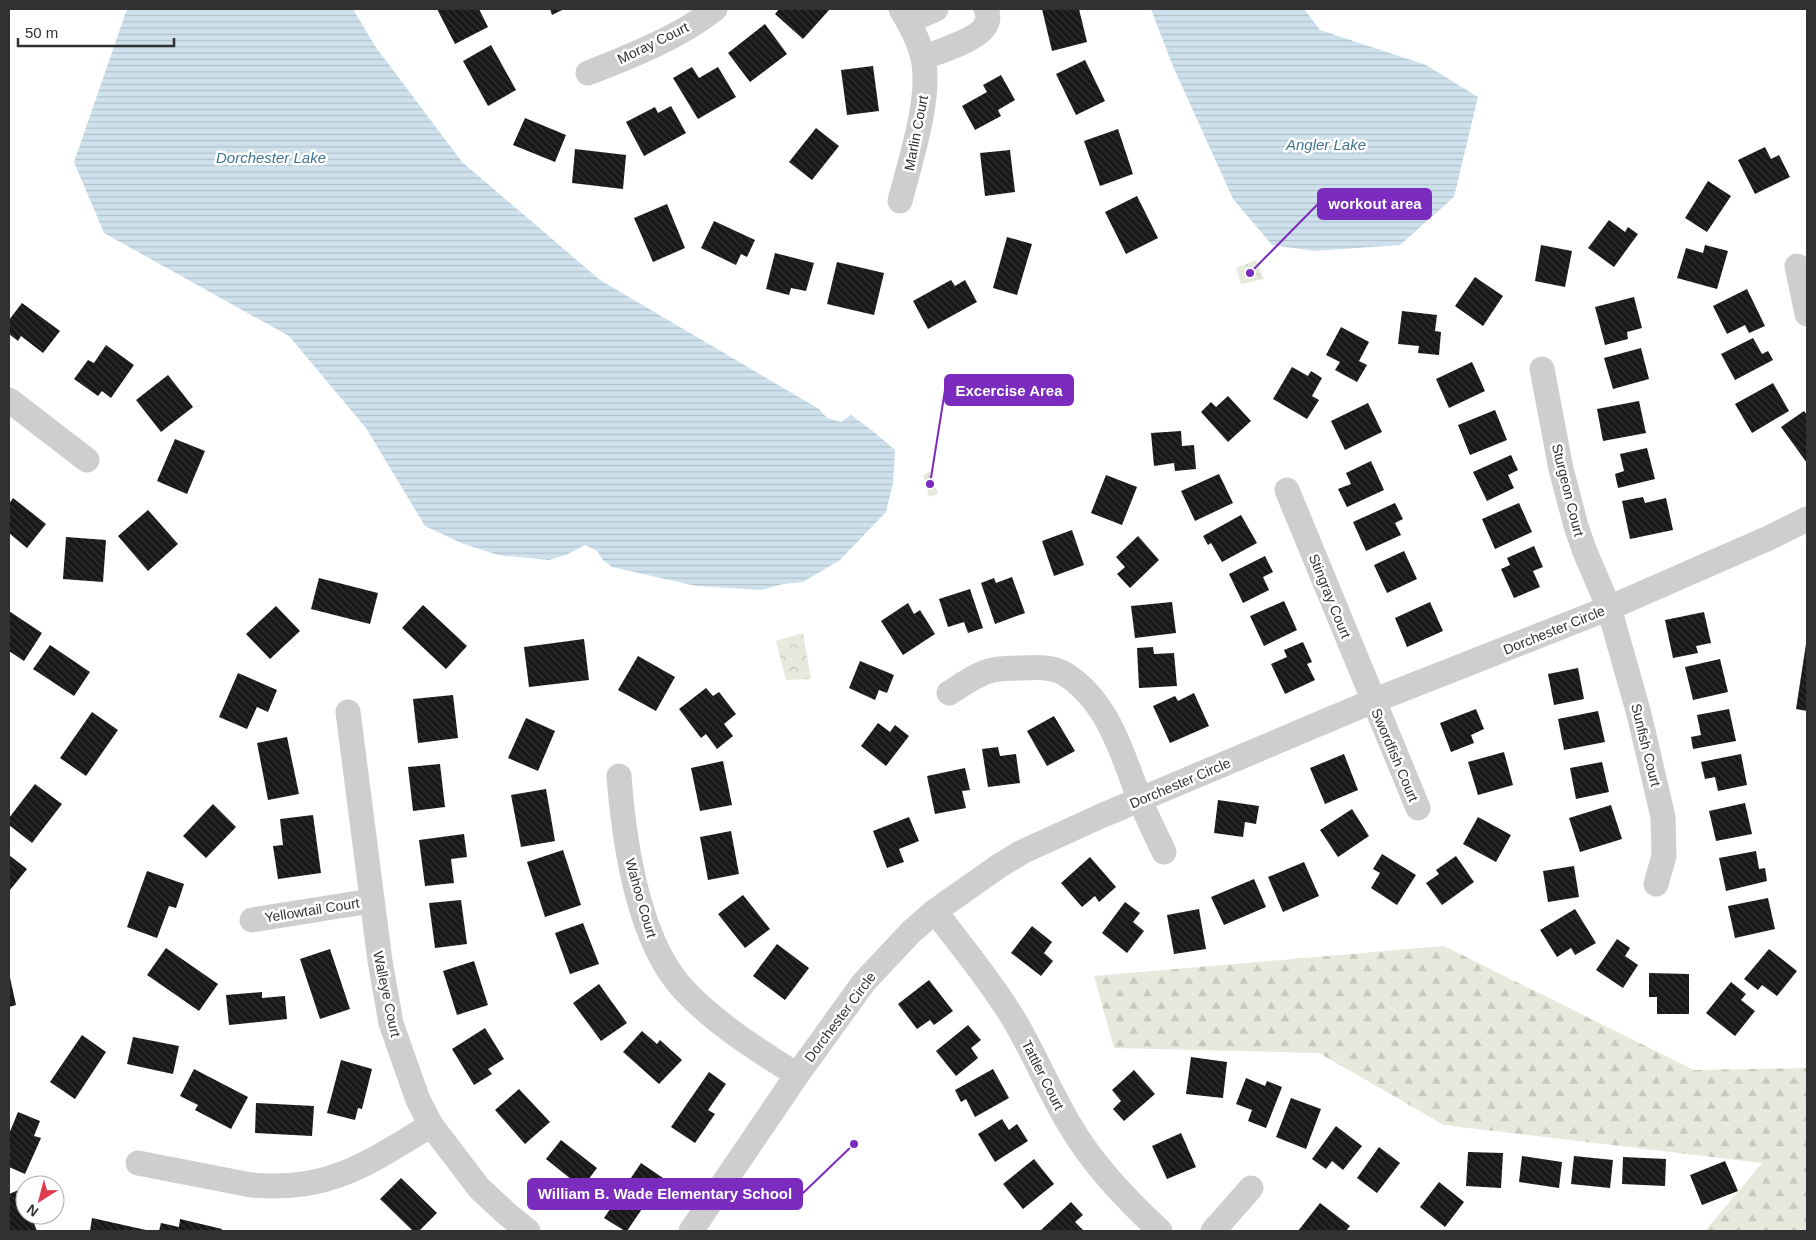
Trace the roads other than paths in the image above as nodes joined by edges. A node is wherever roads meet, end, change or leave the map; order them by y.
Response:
1 (715, 9) edge
2 (936, 9) edge
3 (986, 9) edge
4 (905, 15) edge
5 (923, 58) junction
6 (588, 73) dead end
7 (900, 201) dead end
8 (1797, 266) dead end
9 (1807, 314) edge
10 (1542, 369) dead end
11 (9, 400) edge
12 (87, 460) dead end
13 (1287, 490) dead end
14 (1807, 519) edge
15 (1609, 608) junction
16 (949, 693) dead end
17 (1373, 702) junction
18 (348, 712) dead end
19 (619, 776) dead end
20 (1140, 800) junction
21 (1418, 808) dead end
22 (1164, 852) dead end
23 (1656, 884) dead end
24 (371, 901) junction
25 (934, 911) junction
26 (252, 920) dead end
27 (797, 1075) junction
28 (431, 1125) junction
29 (138, 1163) dead end
30 (1251, 1188) dead end
31 (528, 1231) edge
32 (691, 1231) edge
33 (1160, 1231) edge
34 (1213, 1231) edge

1 - 6 street, Moray Court
2 - 4 street
3 - 5 street
4 - 5 street, Marlin Court
5 - 7 street, Marlin Court
8 - 9 street
10 - 15 street, Sturgeon Court
11 - 12 street
13 - 17 street, Stingray Court
14 - 15 street, Dorchester Circle
15 - 17 street, Dorchester Circle
15 - 23 street, Sunfish Court
16 - 20 street
17 - 20 street, Dorchester Circle
17 - 21 street, Swordfish Court
18 - 24 street, Walleye Court
19 - 27 street, Wahoo Court
20 - 22 street
20 - 25 street, Dorchester Circle
24 - 26 street, Yellowtail Court
24 - 28 street, Walleye Court
25 - 27 street, Dorchester Circle
25 - 33 street, Tattler Court
27 - 32 street, Dorchester Circle
28 - 29 street
28 - 31 street, Walleye Court
30 - 34 street

